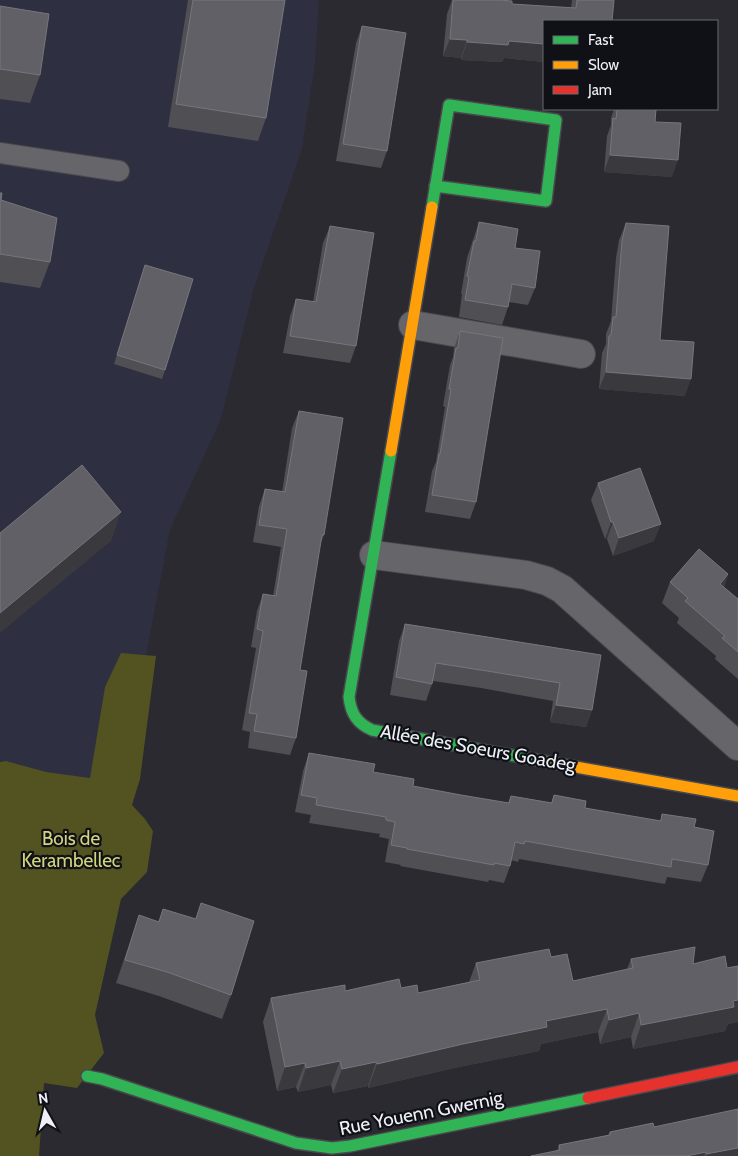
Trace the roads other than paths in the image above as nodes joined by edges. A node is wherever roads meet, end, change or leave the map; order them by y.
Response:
1 (0, 153) edge
2 (119, 171) dead end
3 (435, 186) junction
4 (413, 325) junction
5 (581, 354) dead end
6 (374, 555) junction
7 (738, 746) edge
8 (738, 796) edge
9 (738, 1067) edge
10 (87, 1076) dead end

1 - 2 lane
3 - 3 street, Allée des Soeurs Goadeg
3 - 4 street, Allée des Soeurs Goadeg
4 - 5 street
4 - 6 street, Allée des Soeurs Goadeg
6 - 7 street
6 - 8 street, Allée des Soeurs Goadeg
9 - 10 street, Rue Youenn Gwernig

